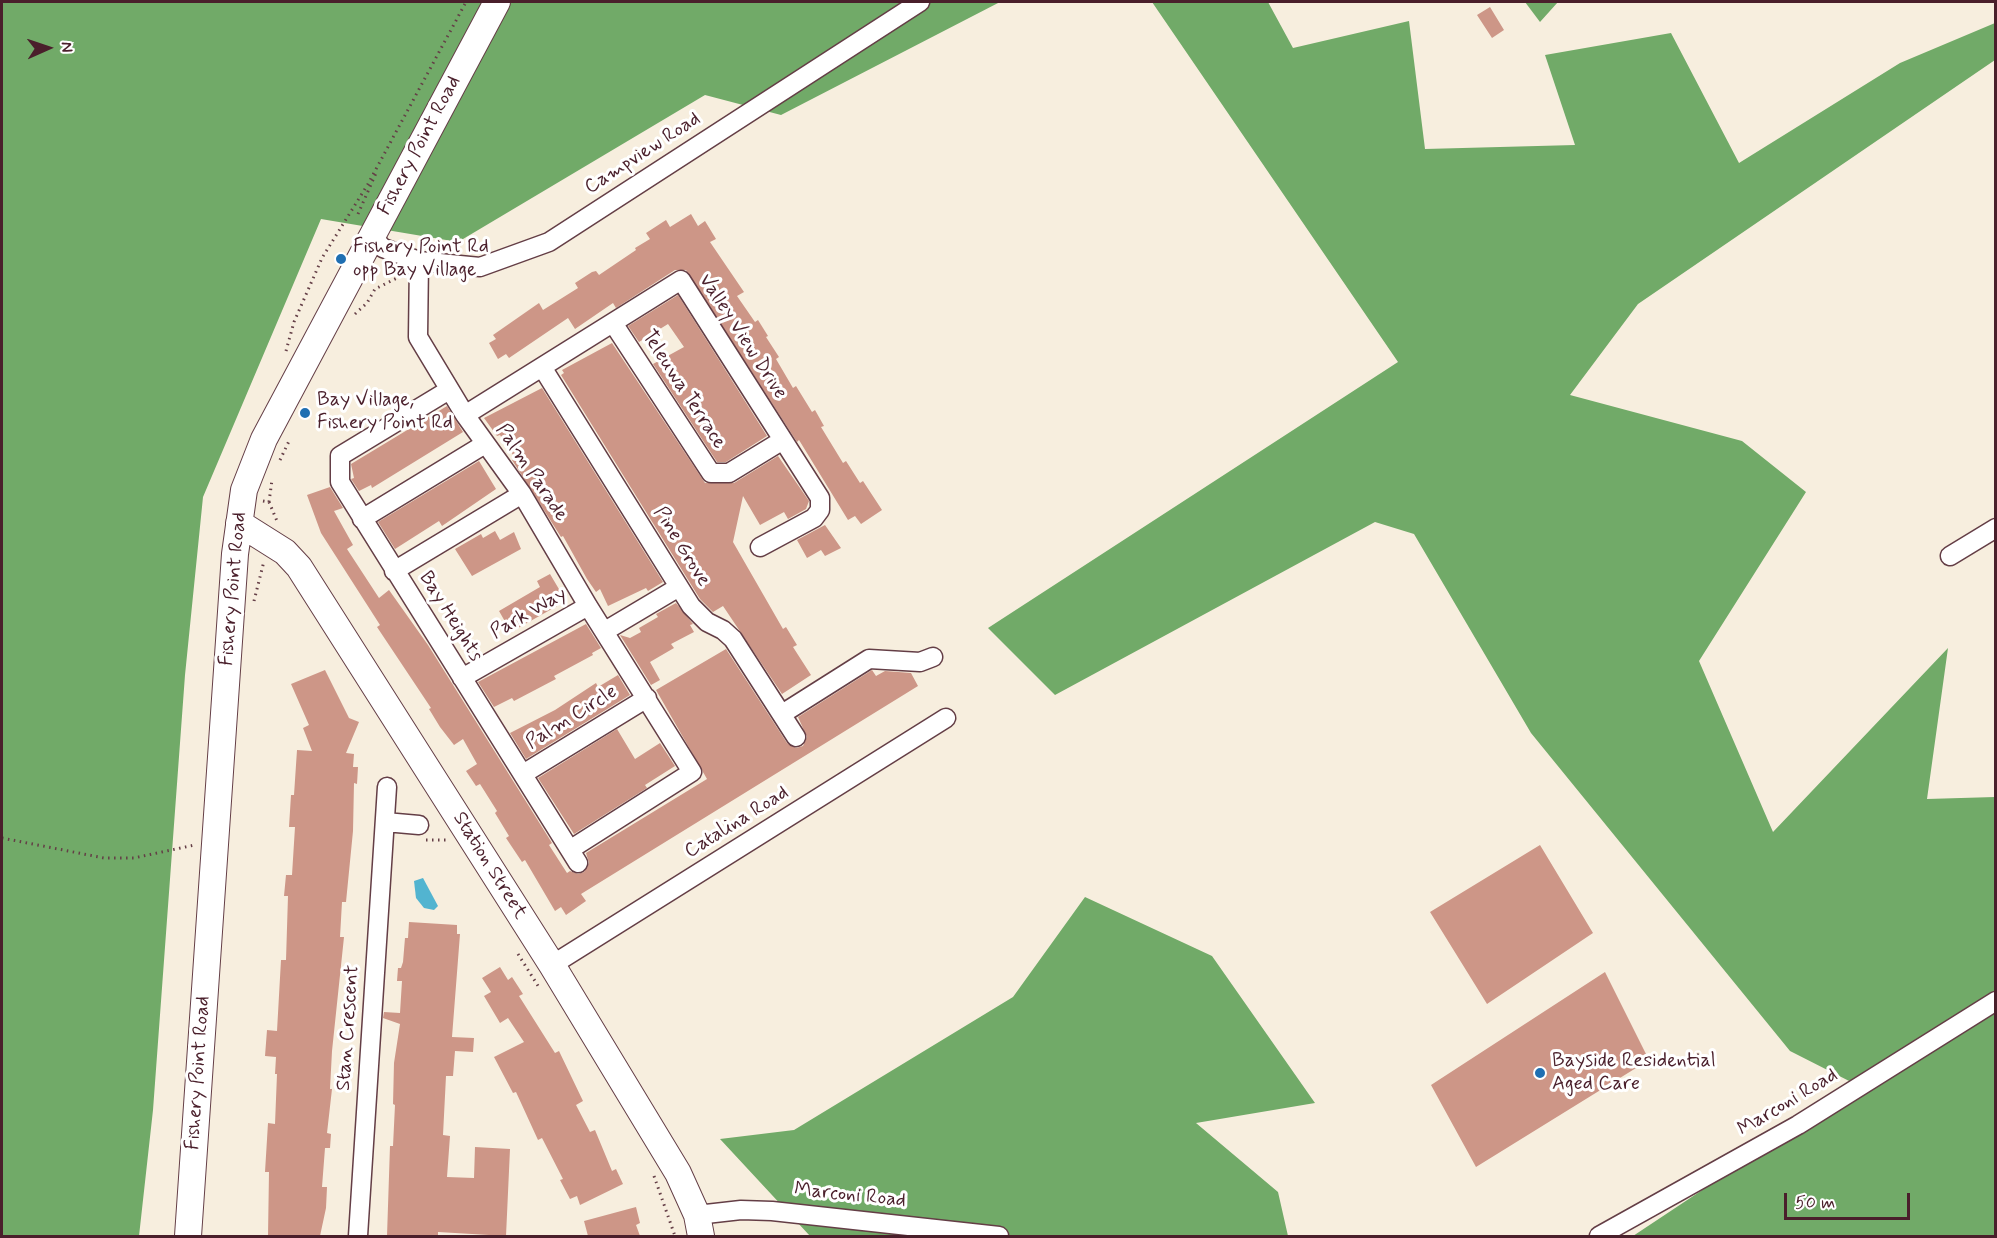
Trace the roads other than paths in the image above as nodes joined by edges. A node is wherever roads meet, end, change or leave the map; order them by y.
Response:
1 (497, 2) edge
2 (920, 2) edge
3 (372, 236) junction
4 (419, 261) junction
5 (613, 322) junction
6 (542, 367) junction
7 (449, 390) junction
8 (465, 415) junction
9 (783, 440) junction
10 (485, 444) junction
11 (522, 494) junction
12 (362, 519) junction
13 (239, 524) junction
14 (1995, 528) edge
15 (760, 547) dead end
16 (1950, 556) dead end
17 (394, 571) junction
18 (679, 588) junction
19 (588, 606) junction
20 (605, 631) junction
21 (933, 657) dead end
22 (462, 678) junction
23 (647, 698) junction
24 (782, 714) junction
25 (946, 718) dead end
26 (795, 737) dead end
27 (523, 774) junction
28 (387, 787) dead end
29 (385, 822) junction
30 (417, 833) road end
31 (552, 965) junction
32 (1995, 1001) edge
33 (699, 1226) edge
34 (188, 1236) edge
35 (358, 1236) edge
36 (999, 1236) edge
37 (1599, 1236) edge

1 - 3 main road, Fishery Point Road
2 - 4 street, Campview Road
3 - 4 street, Campview Road
3 - 13 main road, Fishery Point Road
4 - 7 street, Palm Parade
5 - 6 street, Valley View Drive
5 - 9 street, Teleuwa Terrace
5 - 9 street, Valley View Drive
6 - 8 street, Valley View Drive
6 - 18 street, Pine Grove
7 - 8 street, Palm Parade
7 - 12 street, Bay Heights
8 - 10 street, Palm Parade
9 - 15 street, Valley View Drive
10 - 11 street, Palm Parade
10 - 12 street
11 - 17 street
11 - 19 street, Palm Parade
12 - 17 street, Bay Heights
13 - 31 main road, Station Street
13 - 34 main road, Fishery Point Road
14 - 16 street
17 - 22 street, Bay Heights
18 - 20 street
18 - 24 street, Pine Grove
19 - 20 street, Palm Parade
19 - 22 street, Park Way
20 - 23 street, Palm Parade
21 - 24 street
22 - 27 street, Bay Heights
23 - 27 street, Palm Circle
23 - 27 street, Palm Circle
24 - 26 street, Pine Grove
25 - 31 street, Catalina Road
28 - 29 street, Stan Crescent
29 - 30 street
29 - 35 street, Stan Crescent
31 - 33 main road, Station Street
32 - 37 street, Marconi Road
33 - 36 street, Marconi Road

